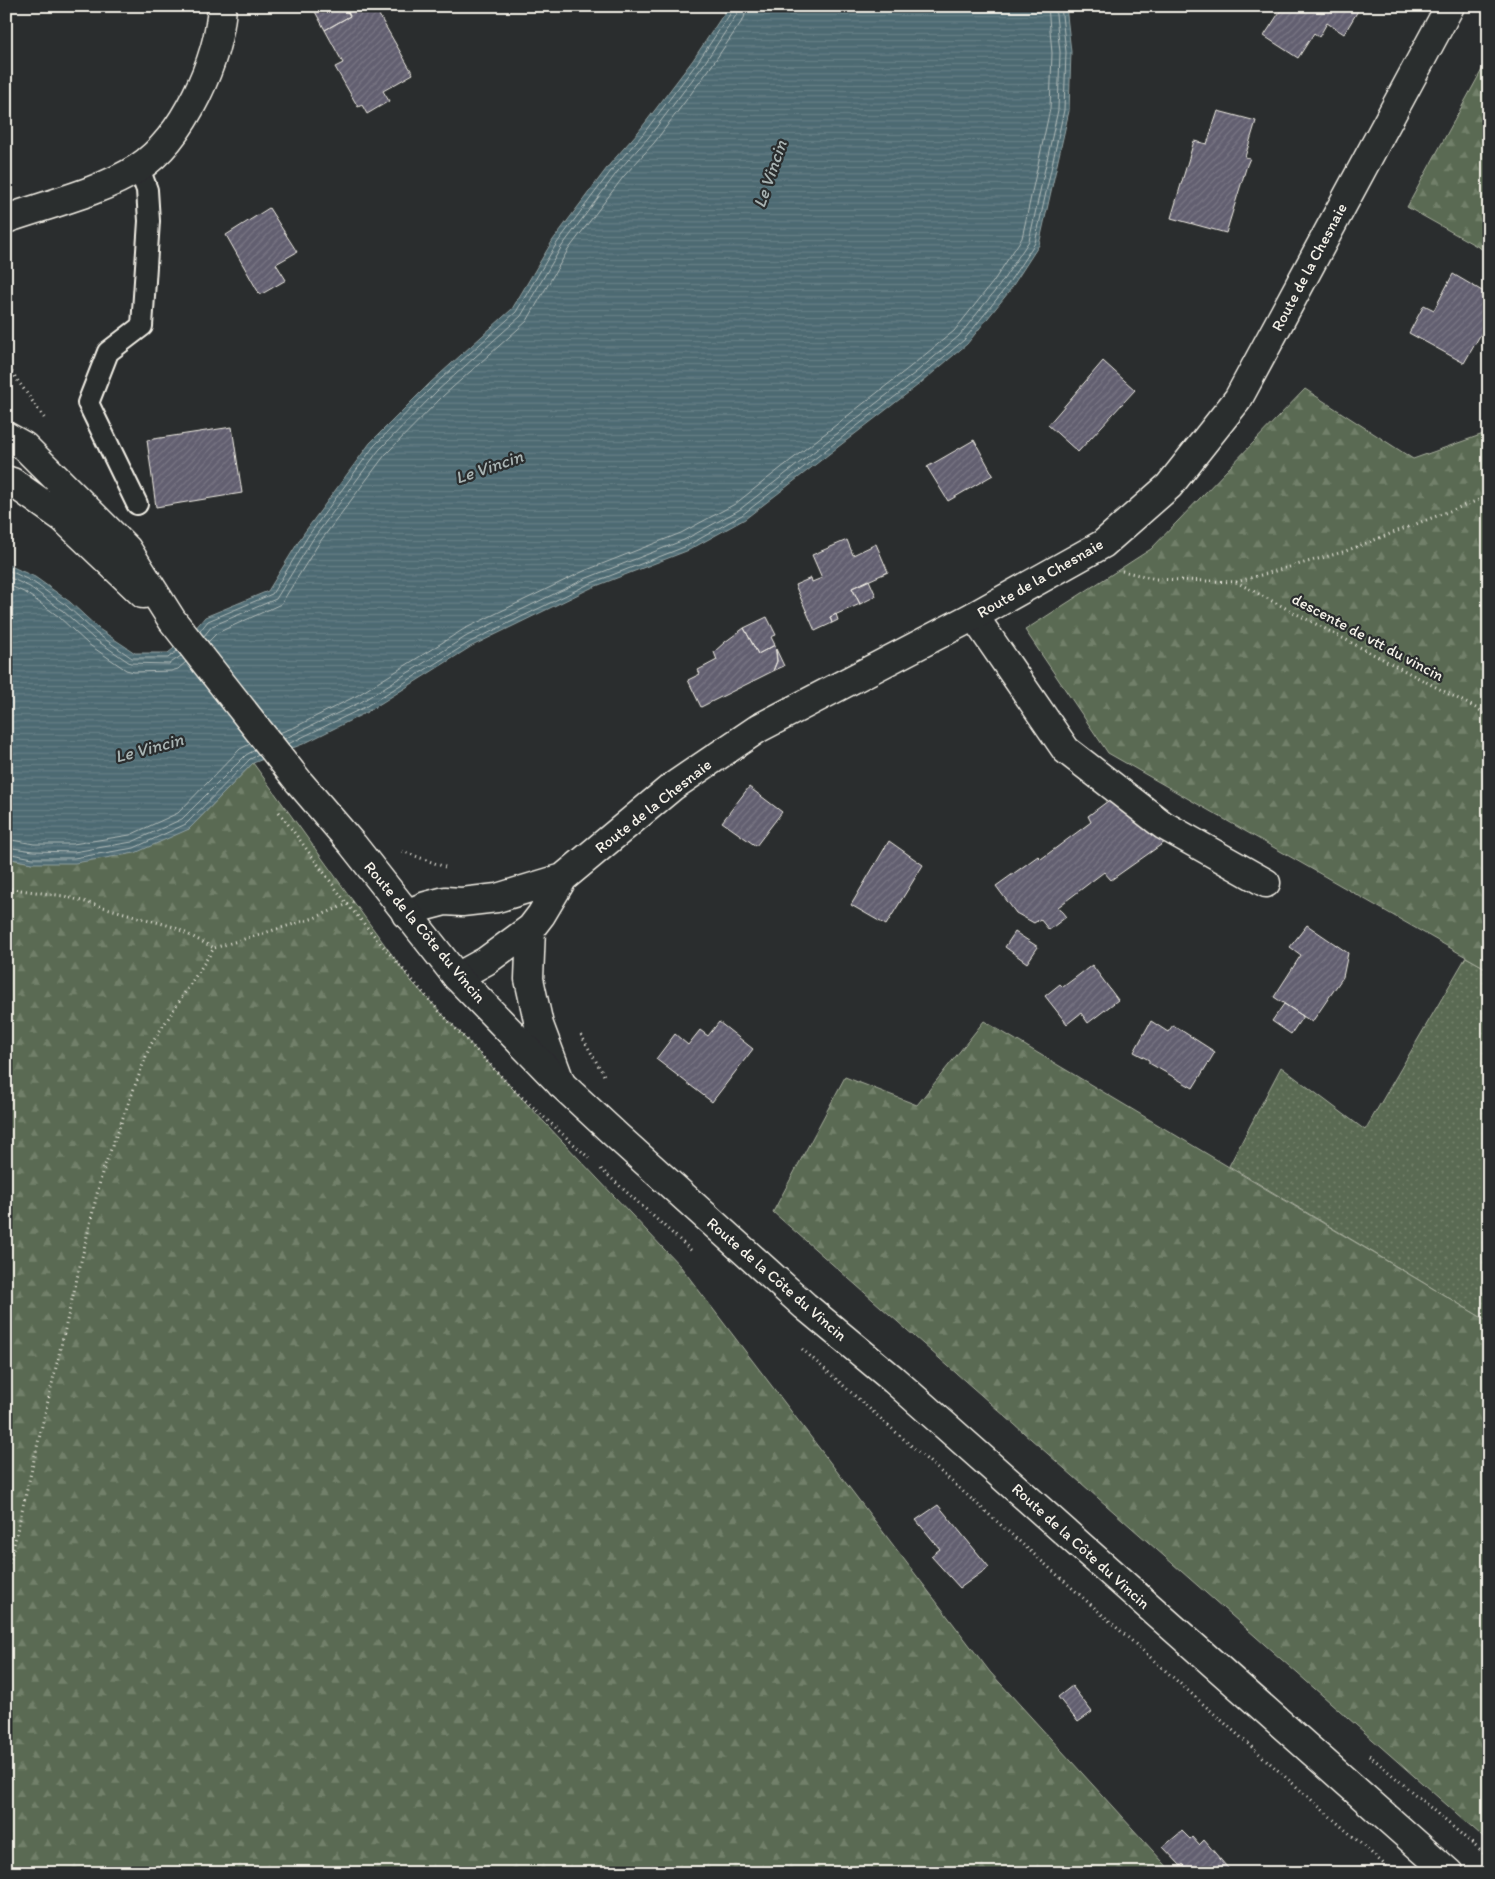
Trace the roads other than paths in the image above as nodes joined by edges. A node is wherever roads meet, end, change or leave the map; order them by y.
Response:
1 (222, 6) edge
2 (1450, 6) edge
3 (139, 168) junction
4 (6, 219) edge
5 (6, 436) edge
6 (6, 480) edge
7 (137, 504) dead end
8 (974, 616) junction
9 (172, 620) junction
10 (563, 878) junction
11 (1266, 883) dead end
12 (406, 914) junction
13 (531, 928) junction
14 (457, 977) junction
15 (561, 1084) junction
16 (1449, 1873) edge

1 - 3 street
2 - 8 street, Route de la Chesnaie
3 - 4 street
3 - 7 lane
5 - 9 street, Route de la Côte du Vincin
6 - 9 street, Route de la Côte du Vincin
8 - 10 street, Route de la Chesnaie
8 - 11 street
9 - 12 street, Route de la Côte du Vincin
10 - 12 street, Route de la Chesnaie
10 - 13 street, Route de la Chesnaie
12 - 14 street, Route de la Côte du Vincin
13 - 14 street, Route de la Chesnaie
13 - 15 street
14 - 15 street, Route de la Côte du Vincin
15 - 16 street, Route de la Côte du Vincin

